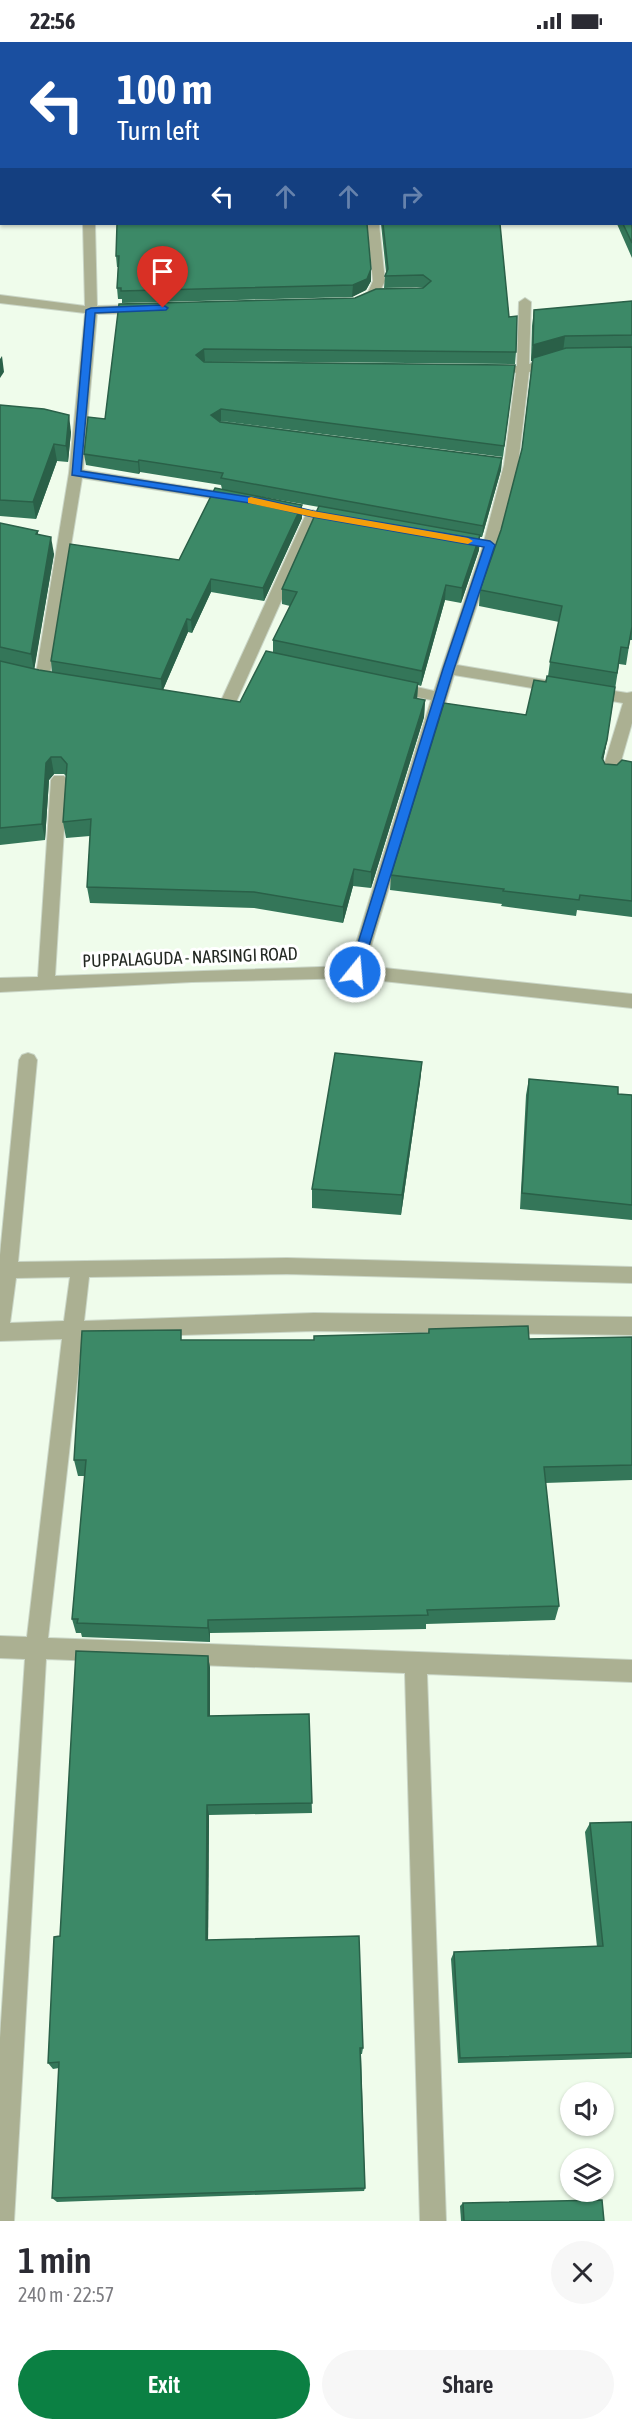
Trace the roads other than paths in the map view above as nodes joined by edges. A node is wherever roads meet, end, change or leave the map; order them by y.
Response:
1 (90, 225) edge
2 (373, 225) edge
3 (0, 299) edge
4 (525, 302) dead end
5 (343, 303) edge
6 (151, 309) edge
7 (91, 310) junction
8 (574, 358) edge
9 (500, 369) edge
10 (523, 369) junction
11 (76, 473) junction
12 (250, 500) edge
13 (313, 514) edge
14 (448, 669) junction
15 (42, 679) edge
16 (384, 685) edge
17 (440, 697) junction
18 (632, 698) edge
19 (191, 703) edge
20 (609, 775) edge
21 (59, 780) dead end
22 (355, 972) junction
23 (46, 981) junction
24 (0, 985) edge
25 (632, 1001) edge
26 (28, 1060) dead end
27 (80, 1269) junction
28 (4, 1270) edge
29 (632, 1275) edge
30 (0, 1326) edge
31 (632, 1326) edge
32 (71, 1329) junction
33 (0, 1332) edge
34 (0, 1647) edge
35 (36, 1649) junction
36 (416, 1664) junction
37 (632, 1671) edge
38 (4, 2098) edge
39 (2, 2221) edge
40 (433, 2221) edge

1 - 7 street
2 - 5 street
3 - 7 street
4 - 10 street
6 - 7 street
7 - 11 street
8 - 10 street
9 - 10 street
10 - 14 street
11 - 12 street
11 - 15 street
13 - 19 street
14 - 17 street
14 - 18 street
16 - 17 street
17 - 22 street
18 - 20 street
21 - 23 street
22 - 23 street, PUPPALAGUDA - NARSINGI ROAD
22 - 25 street, PUPPALAGUDA - NARSINGI ROAD
23 - 24 street, PUPPALAGUDA - NARSINGI ROAD
26 - 28 street
27 - 28 street
27 - 29 street
27 - 32 street
28 - 30 street
31 - 32 street
32 - 33 street
32 - 35 street
34 - 35 street
35 - 36 street
35 - 38 street
36 - 37 street
36 - 40 street
38 - 39 street

